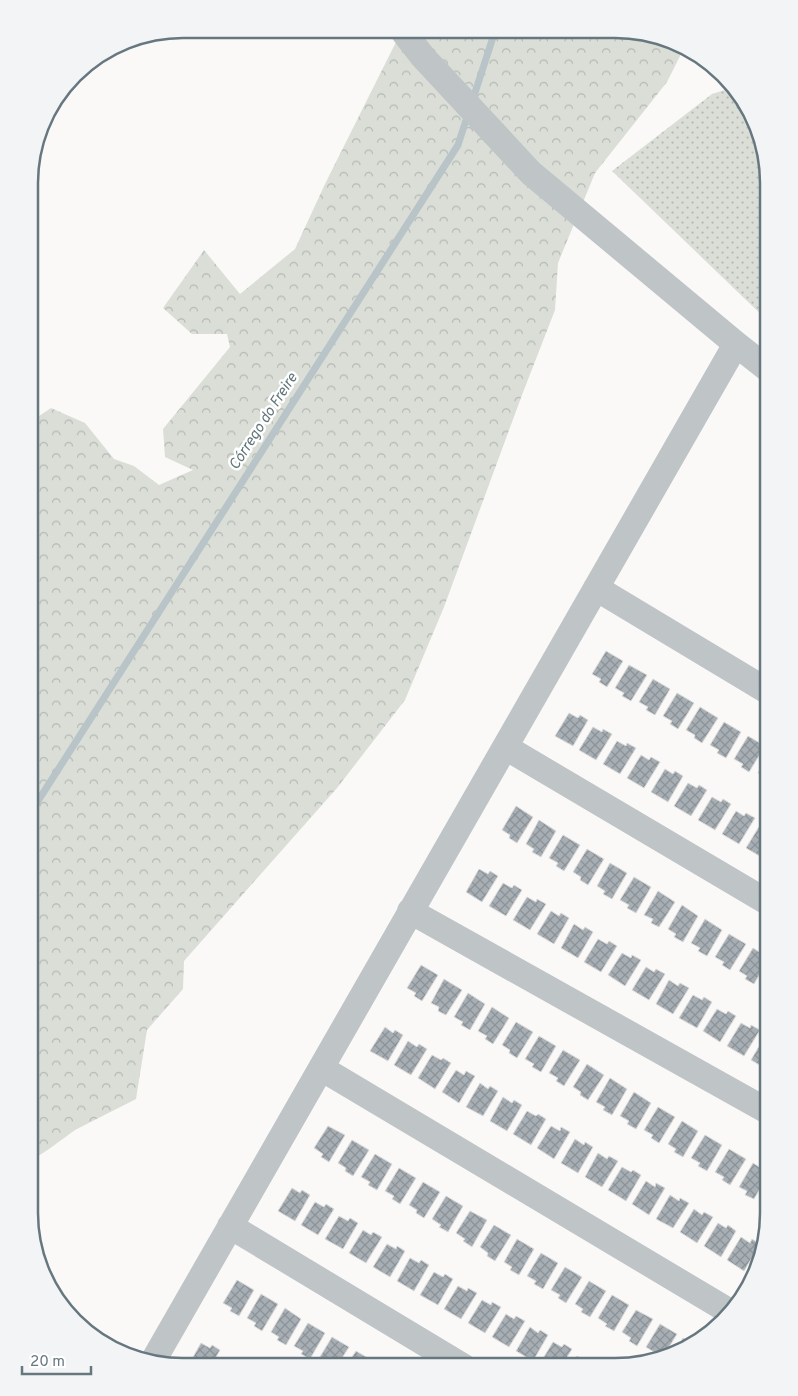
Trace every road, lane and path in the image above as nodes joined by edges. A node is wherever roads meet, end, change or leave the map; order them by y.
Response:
1 (408, 37) edge
2 (736, 344) junction
3 (760, 363) edge
4 (596, 588) junction
5 (760, 687) edge
6 (505, 747) junction
7 (760, 898) edge
8 (410, 912) junction
9 (321, 1068) junction
10 (760, 1107) edge
11 (230, 1226) junction
12 (725, 1308) edge
13 (156, 1356) edge
14 (449, 1358) edge

1 - 2 street
2 - 3 street
2 - 4 street
4 - 5 street
4 - 6 street
6 - 7 street
6 - 8 street
8 - 9 street
8 - 10 street
9 - 11 street
9 - 12 street
11 - 13 street
11 - 14 street

